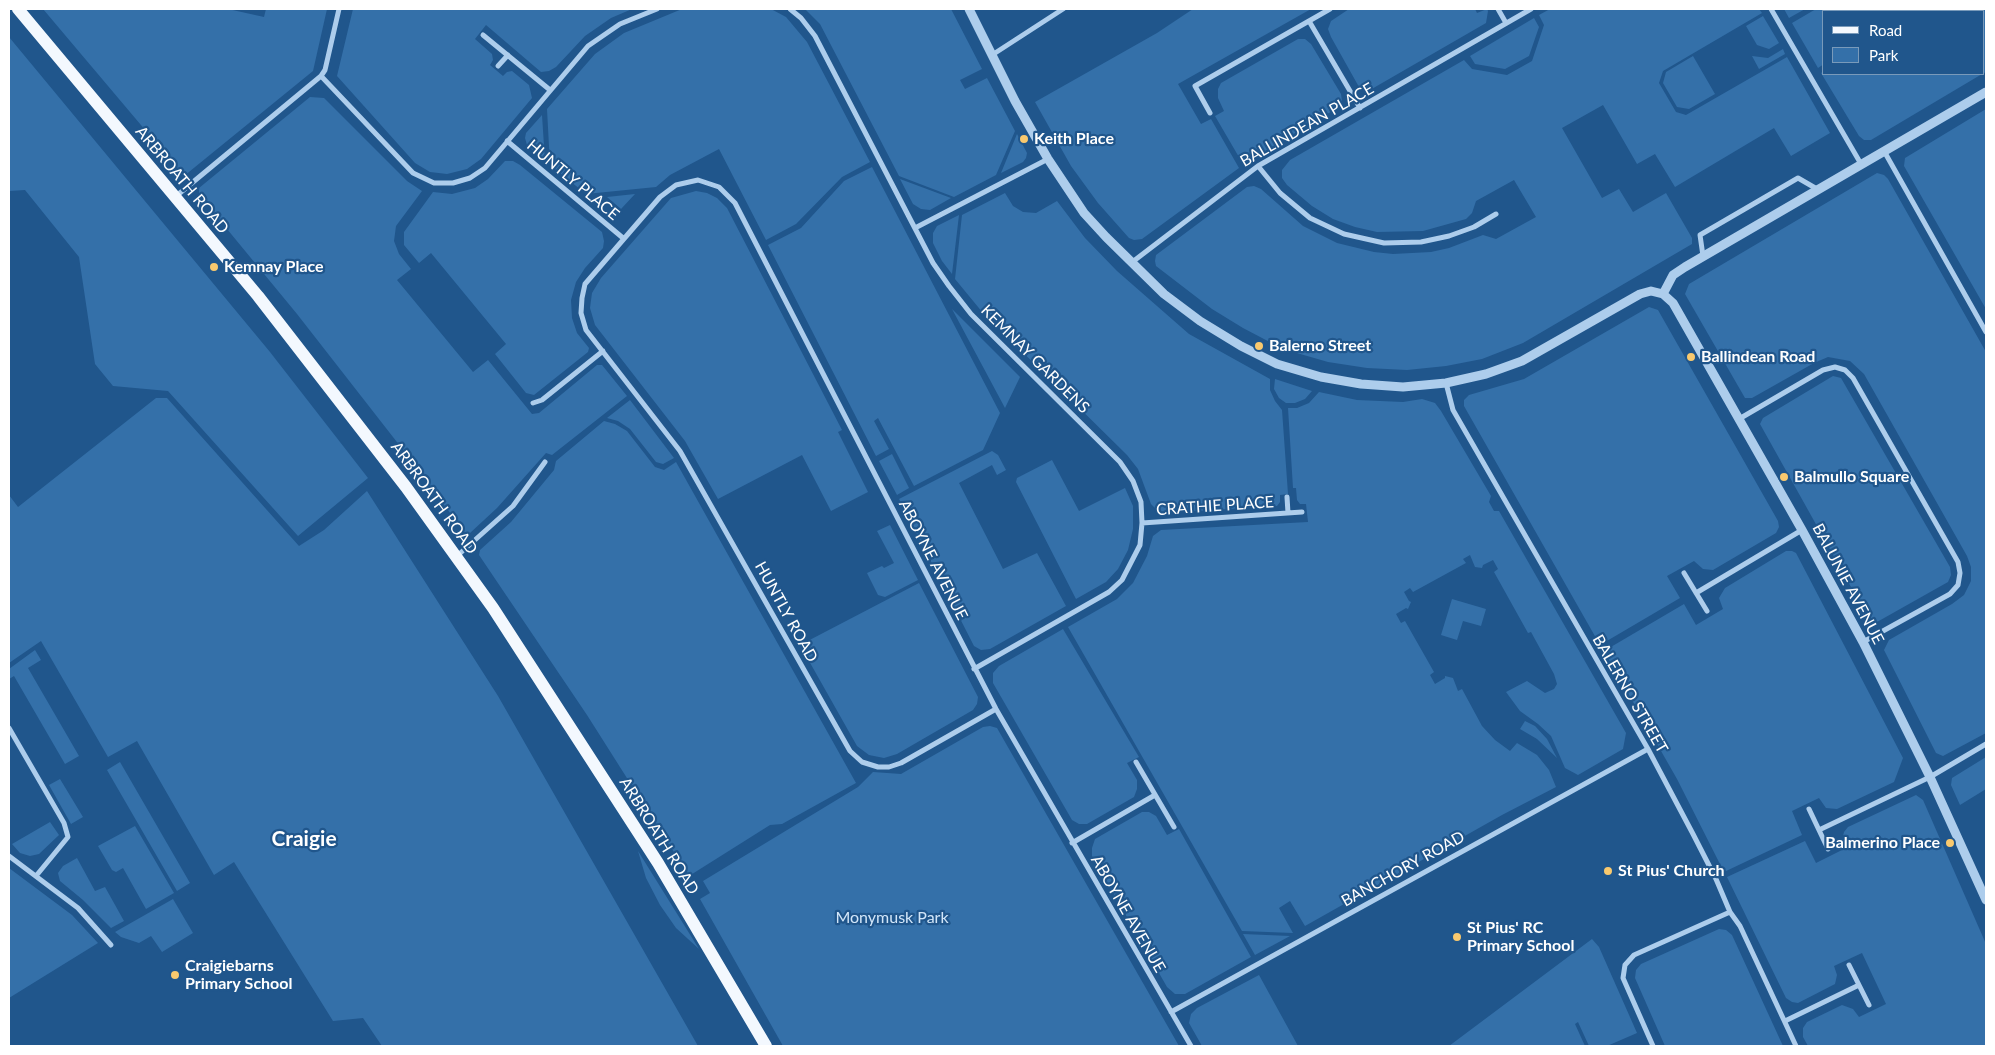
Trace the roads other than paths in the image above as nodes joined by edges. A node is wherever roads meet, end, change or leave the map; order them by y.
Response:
1 (19, 9) edge
2 (339, 9) edge
3 (657, 9) edge
4 (790, 9) edge
5 (969, 9) edge
6 (1063, 9) edge
7 (1330, 9) edge
8 (1498, 9) edge
9 (1531, 9) edge
10 (1771, 9) edge
11 (1309, 21) junction
12 (1506, 23) junction
13 (483, 34) dead end
14 (992, 54) junction
15 (508, 55) junction
16 (498, 66) dead end
17 (321, 76) junction
18 (550, 90) junction
19 (1986, 92) edge
20 (1360, 108) junction
21 (1210, 113) dead end
22 (507, 141) junction
23 (1884, 151) junction
24 (1048, 159) junction
25 (1861, 164) junction
26 (1258, 166) junction
27 (1817, 189) junction
28 (175, 196) junction
29 (1496, 214) dead end
30 (915, 228) junction
31 (623, 238) junction
32 (1703, 256) junction
33 (1131, 263) junction
34 (1663, 294) junction
35 (1986, 332) edge
36 (603, 351) junction
37 (1446, 383) junction
38 (533, 403) dead end
39 (1738, 419) junction
40 (546, 462) dead end
41 (1287, 497) dead end
42 (1302, 512) dead end
43 (1288, 513) junction
44 (1142, 523) junction
45 (1802, 530) junction
46 (456, 556) junction
47 (1684, 573) dead end
48 (1696, 592) junction
49 (1707, 611) dead end
50 (1862, 642) junction
51 (974, 669) junction
52 (996, 709) junction
53 (9, 728) edge
54 (1986, 744) edge
55 (1648, 749) junction
56 (1136, 762) dead end
57 (1930, 777) junction
58 (1155, 795) junction
59 (1809, 809) dead end
60 (1174, 828) dead end
61 (1819, 830) junction
62 (1072, 843) junction
63 (1828, 849) dead end
64 (9, 856) edge
65 (36, 876) junction
66 (1986, 900) edge
67 (1730, 912) junction
68 (112, 944) dead end
69 (1849, 964) dead end
70 (1859, 985) junction
71 (1869, 1005) dead end
72 (1171, 1012) junction
73 (1785, 1021) junction
74 (766, 1046) edge
75 (1190, 1046) edge
76 (1654, 1046) edge
77 (1796, 1046) edge

1 - 28 main road, ARBROATH ROAD
2 - 17 street
3 - 18 street
4 - 30 street, KEMNAY GARDENS
5 - 14 street
6 - 14 street
7 - 11 street
8 - 12 street
9 - 12 street, BALLINDEAN PLACE
10 - 25 street
11 - 20 street
11 - 21 street
12 - 20 street, BALLINDEAN PLACE
13 - 15 street
14 - 24 street
15 - 16 street
15 - 18 street
17 - 22 street
17 - 28 street
18 - 22 street
19 - 23 street
20 - 26 street, BALLINDEAN PLACE
22 - 31 street, HUNTLY PLACE
23 - 25 street
23 - 35 street
24 - 30 street
24 - 33 street
25 - 27 street
26 - 29 street
26 - 33 street, BALLINDEAN PLACE
27 - 32 street
27 - 32 street
28 - 46 main road, ARBROATH ROAD
30 - 44 street, KEMNAY GARDENS
31 - 36 street, HUNTLY ROAD
31 - 51 street, ABOYNE AVENUE
32 - 34 street
33 - 37 street
34 - 37 street
34 - 39 street, BALUNIE AVENUE
36 - 38 street
36 - 52 street, HUNTLY ROAD
37 - 55 street, BALERNO STREET
39 - 45 street, BALUNIE AVENUE
39 - 50 street
40 - 46 street
41 - 43 street, CRATHIE PLACE
42 - 43 street, CRATHIE PLACE
43 - 44 street, CRATHIE PLACE
44 - 51 street, KEMNAY GARDENS
45 - 48 street
45 - 50 street, BALUNIE AVENUE
46 - 74 main road, ARBROATH ROAD
47 - 48 street
48 - 49 street
50 - 57 street, BALUNIE AVENUE
51 - 52 street, ABOYNE AVENUE
52 - 62 street, ABOYNE AVENUE
53 - 65 street
54 - 57 street
55 - 67 street, BALERNO STREET
55 - 72 street, BANCHORY ROAD
56 - 58 street
57 - 61 street
57 - 66 street, BALUNIE AVENUE
58 - 60 street
58 - 62 street
59 - 61 street
61 - 63 street
62 - 72 street, ABOYNE AVENUE
64 - 65 street
65 - 68 street
67 - 73 street, BALERNO STREET
67 - 76 street
69 - 70 street
70 - 71 street
70 - 73 street
72 - 75 street, ABOYNE AVENUE
73 - 77 street, BALERNO STREET

